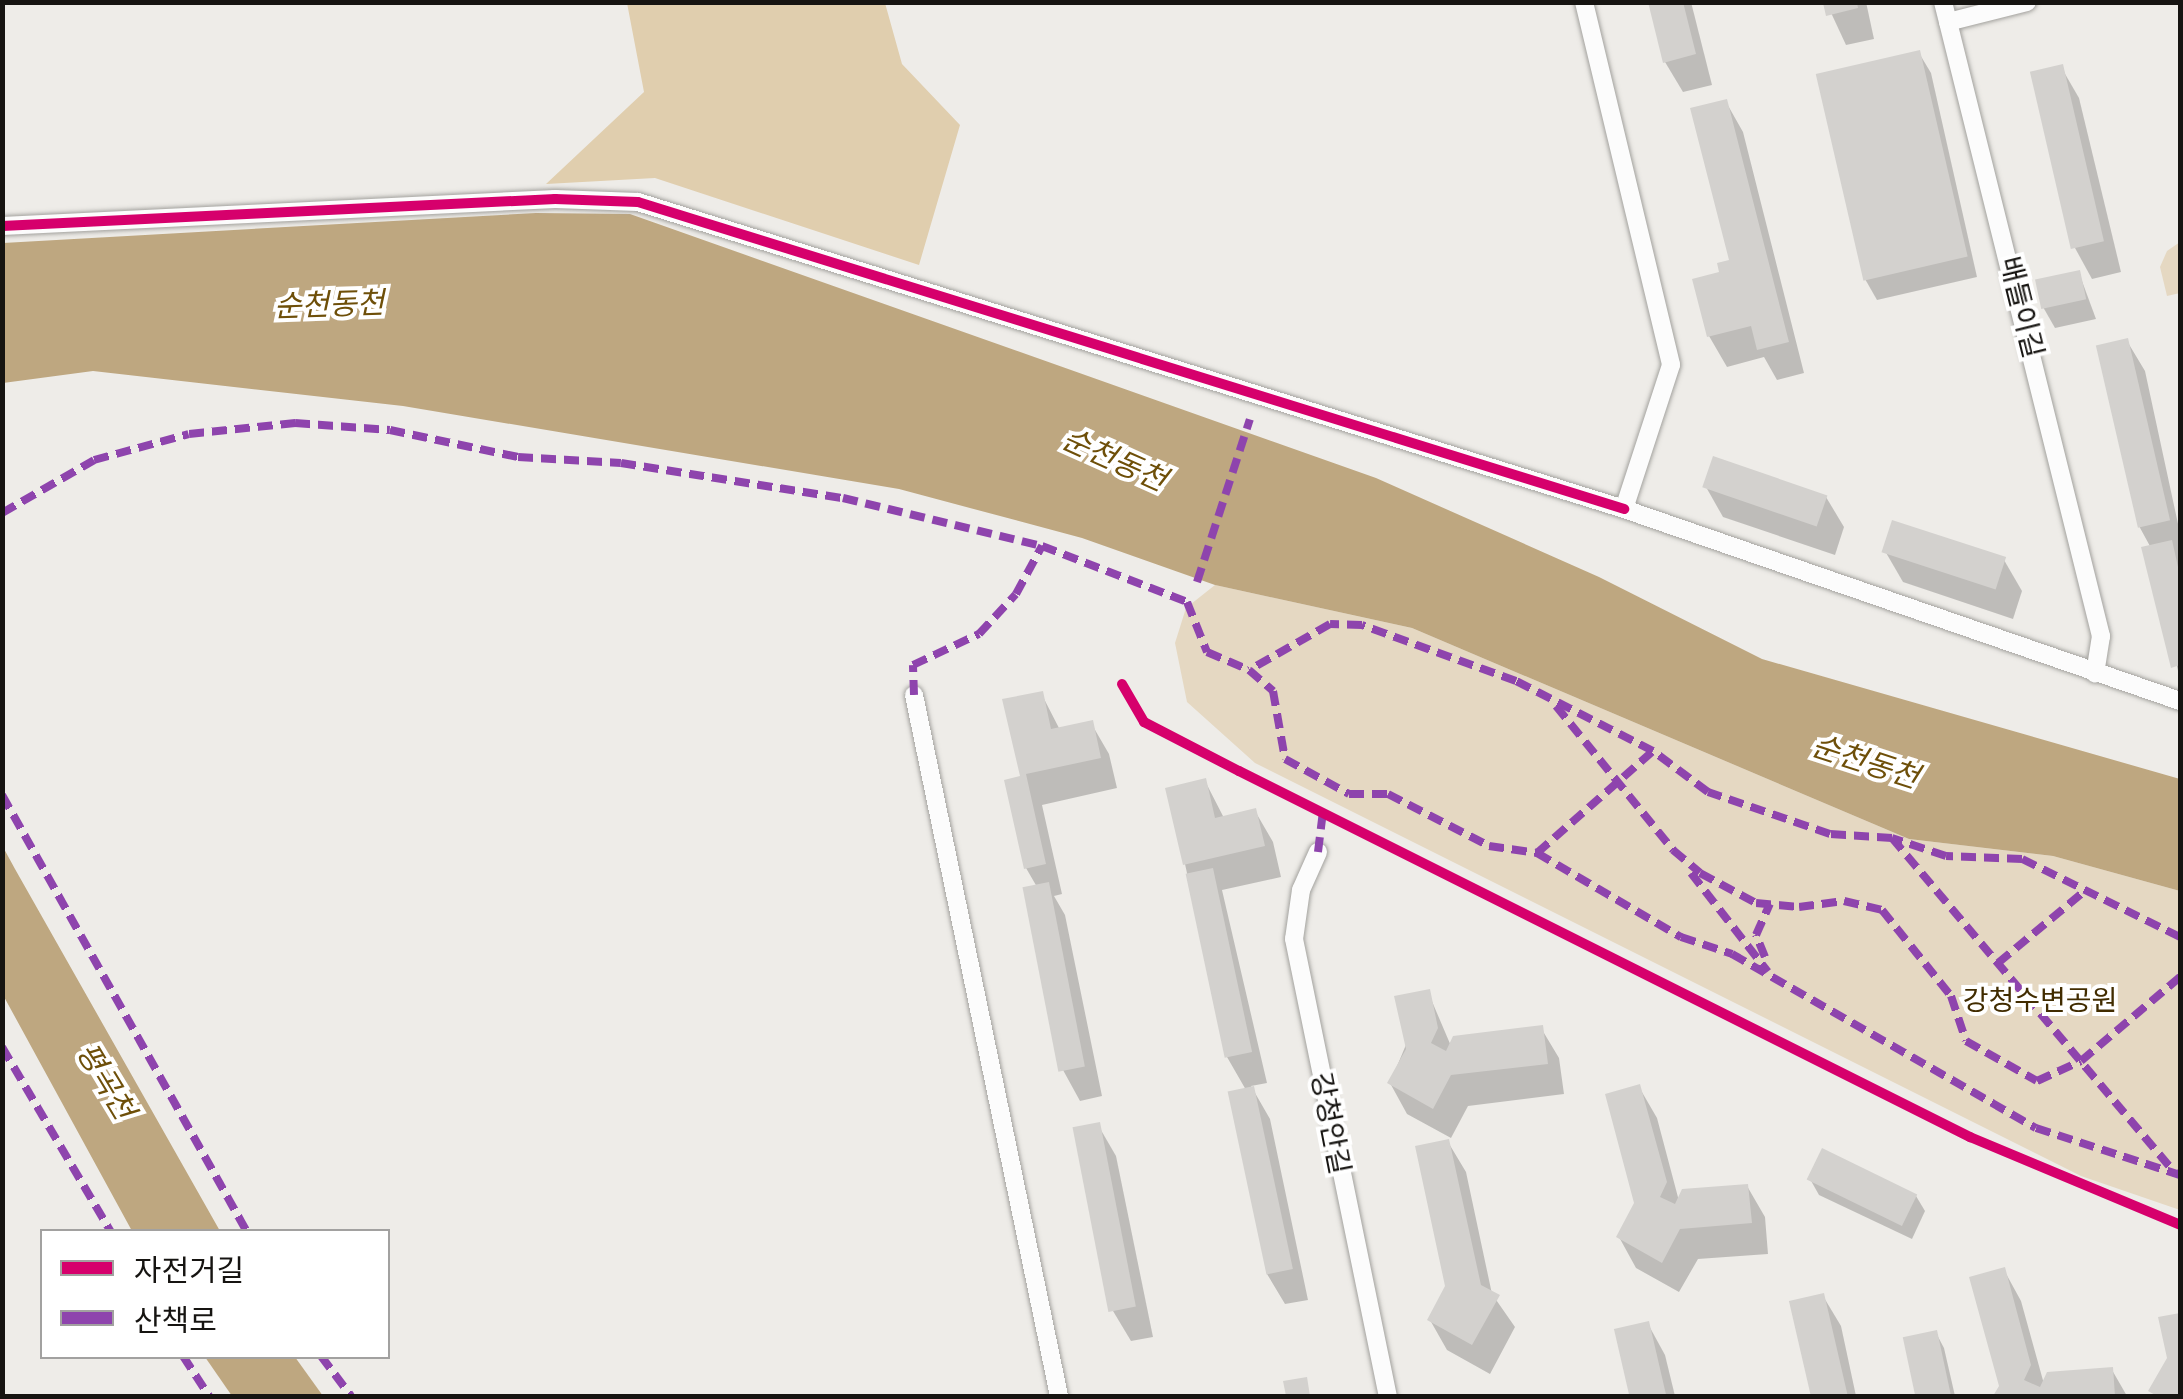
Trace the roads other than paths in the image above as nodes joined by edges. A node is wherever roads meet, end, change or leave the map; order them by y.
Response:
1 (1584, 2) edge
2 (1943, 2) edge
3 (2027, 2) edge
4 (1948, 22) junction
5 (2, 226) edge
6 (1624, 509) junction
7 (2095, 674) junction
8 (914, 696) dead end
9 (2180, 701) edge
10 (1318, 852) dead end
11 (1058, 1396) edge
12 (1388, 1396) edge

1 - 6 street
2 - 4 street, 배들이길
3 - 4 street
4 - 7 street, 배들이길
5 - 6 street
6 - 7 street
7 - 9 street
8 - 11 street
10 - 12 street, 강청안길

